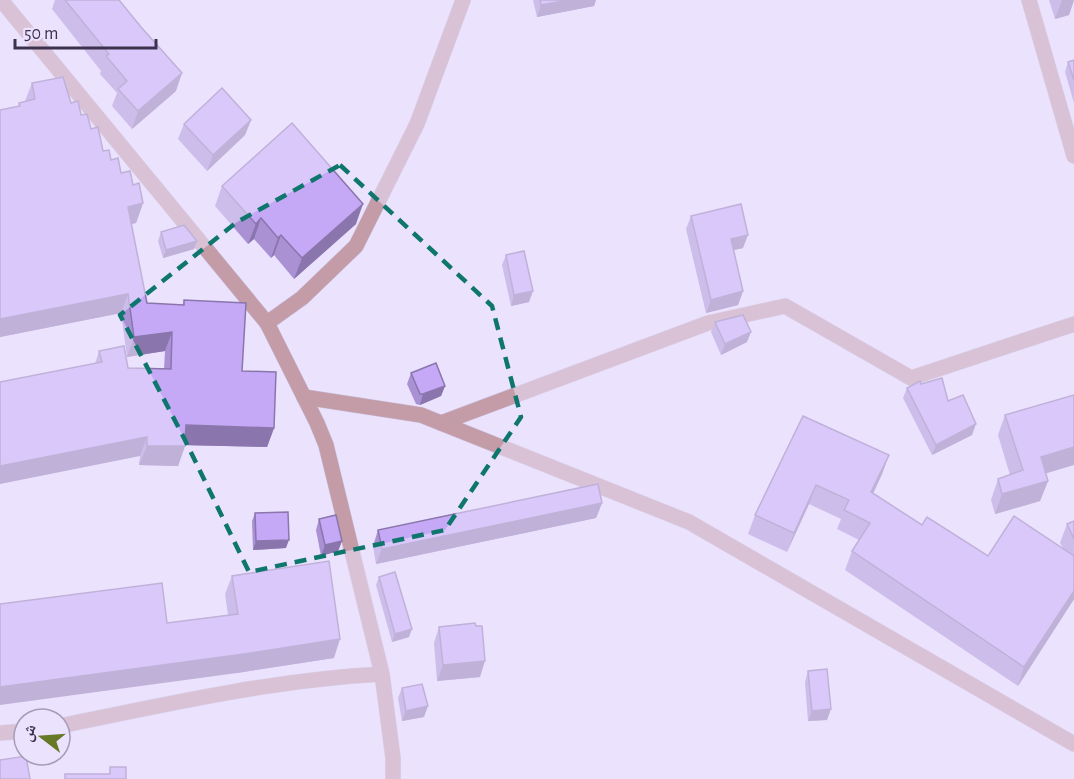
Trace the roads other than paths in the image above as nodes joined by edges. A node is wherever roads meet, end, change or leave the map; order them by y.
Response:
1 (1, 0) edge
2 (463, 0) edge
3 (1029, 0) edge
4 (1074, 156) edge
5 (267, 323) junction
6 (1074, 324) edge
7 (304, 397) junction
8 (441, 423) junction
9 (382, 674) junction
10 (72, 724) edge
11 (1074, 744) edge
12 (393, 779) edge

1 - 5 street
2 - 5 street
3 - 4 street
5 - 7 street
6 - 8 street
7 - 8 street
7 - 9 street
8 - 11 street
9 - 10 street
9 - 12 street

